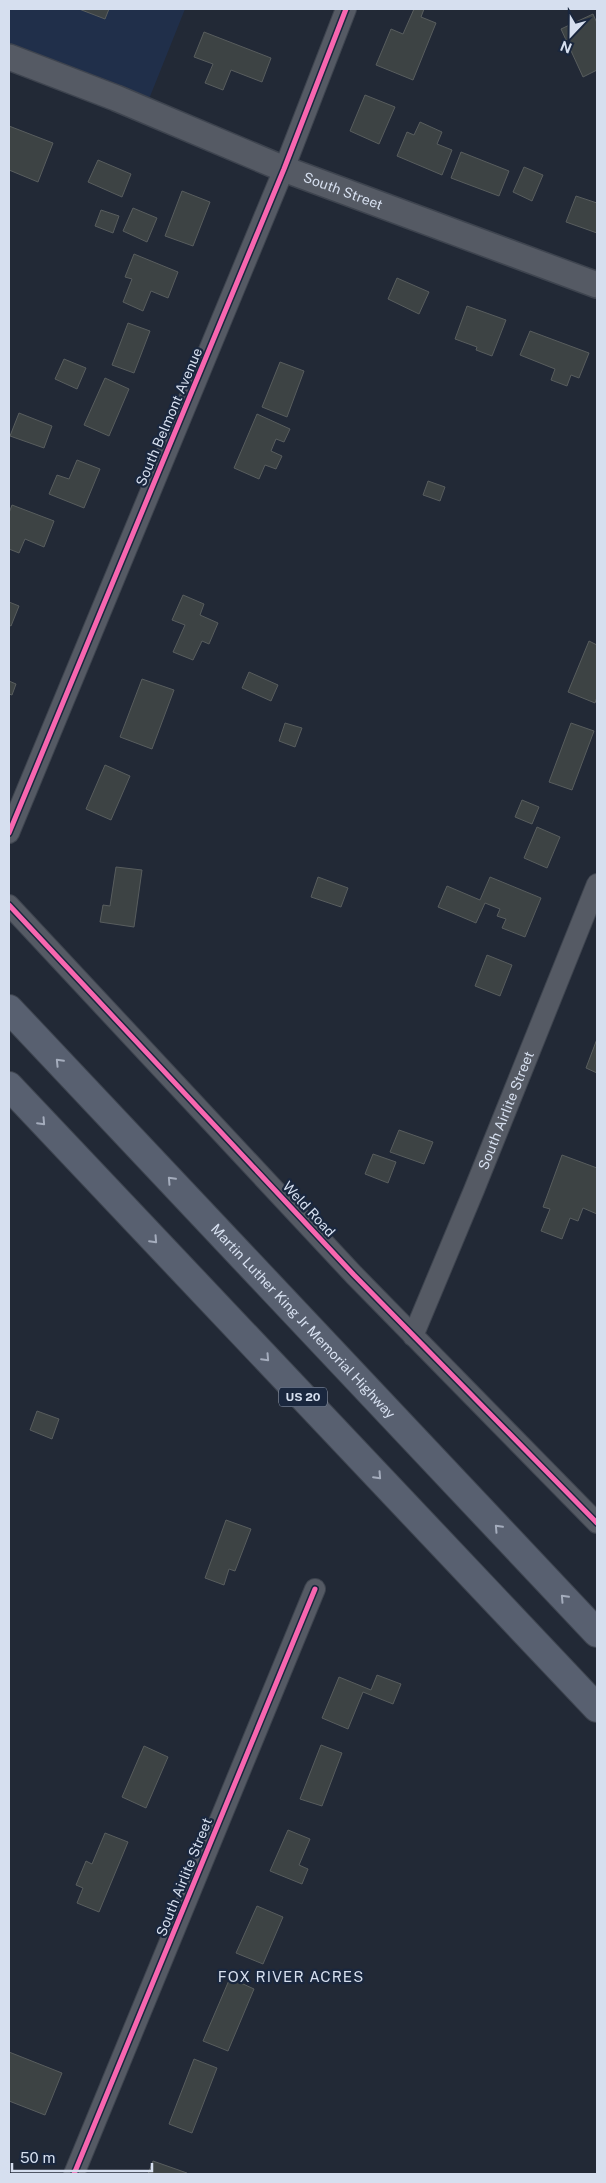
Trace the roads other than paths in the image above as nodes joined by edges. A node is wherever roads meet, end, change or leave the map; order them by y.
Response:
1 (346, 9) edge
2 (9, 57) edge
3 (284, 169) junction
4 (597, 285) edge
5 (9, 833) edge
6 (597, 884) edge
7 (9, 905) edge
8 (9, 1009) edge
9 (9, 1086) edge
10 (413, 1336) junction
11 (597, 1523) edge
12 (315, 1589) dead end
13 (597, 1633) edge
14 (597, 1708) edge
15 (74, 2174) edge

1 - 3 street, South Belmont Avenue
2 - 3 street, South Street
3 - 4 street, South Street
3 - 5 street, South Belmont Avenue
6 - 10 street, South Airlite Street
7 - 10 street, Weld Road
13 -> 8 highway, Martin Luther King Jr Memorial Highway
9 -> 14 highway, US 20
10 - 11 street, Weld Road
12 - 15 street, South Airlite Street

